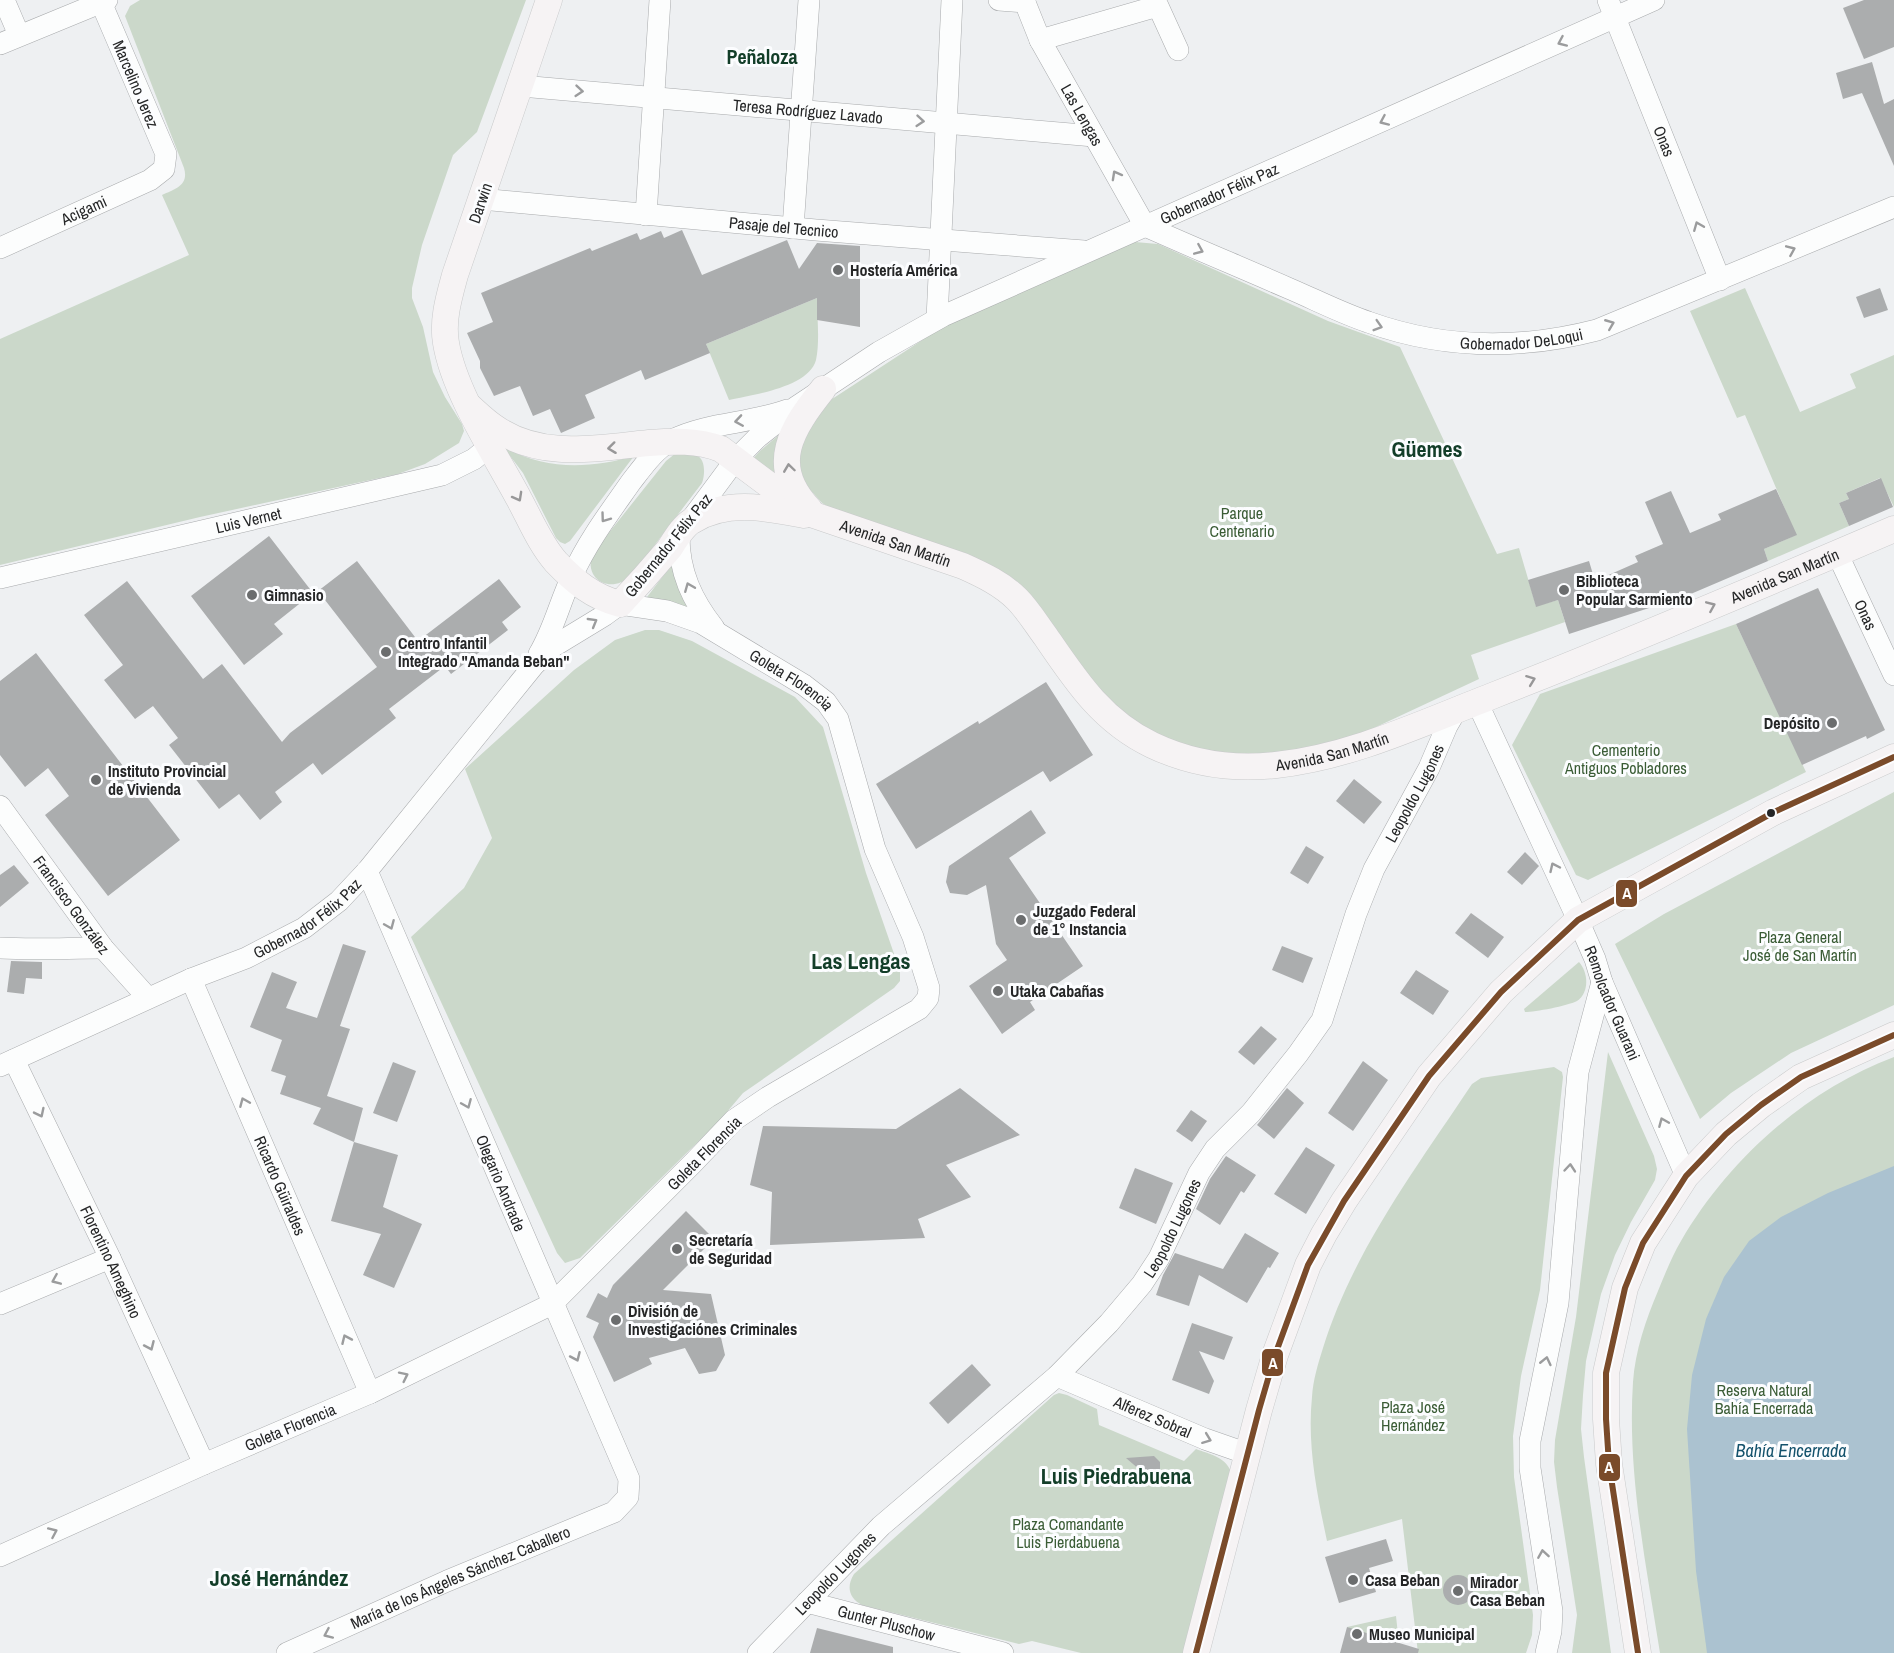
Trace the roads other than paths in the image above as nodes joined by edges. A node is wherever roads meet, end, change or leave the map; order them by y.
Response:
1 (4, 0) edge
2 (549, 0) edge
3 (660, 0) edge
4 (809, 0) edge
5 (952, 0) edge
6 (999, 0) edge
7 (1654, 0) edge
8 (103, 1) edge
9 (1024, 1) edge
10 (1612, 9) edge
11 (9, 39) edge
12 (1040, 40) junction
13 (1178, 50) dead end
14 (521, 86) junction
15 (654, 98) junction
16 (801, 110) junction
17 (946, 123) junction
18 (1094, 136) junction
19 (164, 169) joint
20 (481, 199) junction
21 (1894, 207) edge
22 (646, 215) junction
23 (1145, 226) junction
24 (793, 228) junction
25 (941, 240) junction
26 (0, 248) edge
27 (1088, 252) junction
28 (1720, 280) junction
29 (937, 319) junction
30 (823, 389) junction
31 (469, 406) junction
32 (796, 407) junction
33 (670, 441) junction
34 (490, 446) junction
35 (736, 459) junction
36 (818, 518) junction
37 (685, 529) junction
38 (1894, 529) edge
39 (1837, 553) junction
40 (572, 577) junction
41 (0, 578) edge
42 (620, 603) junction
43 (717, 631) junction
44 (534, 665) junction
45 (1894, 675) edge
46 (1467, 705) junction
47 (1894, 757) edge
48 (0, 806) edge
49 (367, 871) junction
50 (1578, 920) junction
51 (0, 948) edge
52 (103, 948) junction
53 (191, 979) junction
54 (1602, 982) junction
55 (148, 998) junction
56 (1894, 1035) edge
57 (7, 1063) edge
58 (1686, 1176) junction
59 (110, 1258) junction
60 (0, 1304) edge
61 (552, 1304) junction
62 (1057, 1376) junction
63 (370, 1393) junction
64 (1248, 1454) junction
65 (204, 1464) junction
66 (628, 1497) joint
67 (0, 1556) edge
68 (807, 1602) junction
69 (287, 1653) edge
70 (758, 1653) edge
71 (1003, 1653) edge
72 (1196, 1653) edge
73 (1546, 1653) edge
74 (1638, 1653) edge

1 - 11 street
2 - 14 main road, Darwin
3 - 15 street
4 - 16 street
5 - 17 street
6 - 9 street
7 - 10 street, Gobernador Félix Paz
8 - 11 street
8 - 19 street, Marcelino Jerez
9 - 12 street, Las Lengas
10 -> 23 street, Gobernador Félix Paz
28 -> 10 street, Onas
12 - 13 street
12 - 18 street, Las Lengas
14 -> 15 street, Teresa Rodríguez Lavado
14 - 20 main road, Darwin
15 - 16 street, Teresa Rodríguez Lavado
15 - 22 street
16 -> 17 street, Teresa Rodríguez Lavado
16 - 24 street
17 - 18 street, Teresa Rodríguez Lavado
17 - 25 street
23 -> 18 street, Las Lengas
19 - 26 street, Acigami
20 - 22 street, Pasaje del Tecnico
20 - 31 main road, Darwin
28 -> 21 street, Gobernador DeLoqui
22 - 24 street, Pasaje del Tecnico
23 - 27 street, Gobernador Félix Paz
23 -> 28 street, Gobernador DeLoqui
24 - 25 street, Pasaje del Tecnico
25 - 27 street, Pasaje del Tecnico
25 - 29 street
27 - 29 street, Gobernador Félix Paz
29 - 30 street, Gobernador Félix Paz
30 - 32 street, Gobernador Félix Paz
36 -> 30 main road
33 -> 31 main road, Darwin
31 - 34 main road, Darwin
32 -> 33 street, Gobernador Félix Paz
32 - 35 street, Gobernador Félix Paz
33 - 35 main road
33 -> 40 street, Gobernador Félix Paz
34 -> 40 main road, Darwin
34 - 41 street, Luis Vernet
35 - 36 main road, Avenida San Martín
35 - 37 street, Gobernador Félix Paz
36 - 37 main road, Avenida San Martín
36 - 46 main road, Avenida San Martín
37 - 42 main road, Gobernador Félix Paz
43 -> 37 street
38 - 39 main road, Avenida San Martín
39 - 45 street, Onas
46 -> 39 main road, Avenida San Martín
40 - 42 main road, Darwin
40 - 44 street, Gobernador Félix Paz
42 - 43 street, Goleta Florencia
44 -> 42 street, Gobernador Félix Paz
43 - 61 street, Goleta Florencia
44 - 49 street, Gobernador Félix Paz
50 -> 46 street, Remolcador Guarani
46 - 62 street, Leopoldo Lugones
47 - 50 main road
48 - 52 street, Francisco González
49 - 53 street, Gobernador Félix Paz
49 -> 61 street, Olegario Andrade
50 - 54 street, Remolcador Guarani
50 - 64 main road
51 - 52 street
52 - 55 street, Francisco González
53 - 55 street, Gobernador Félix Paz
63 -> 53 street, Ricardo Güiraldes
58 -> 54 street, Remolcador Guarani
73 -> 54 street
55 - 57 street, Gobernador Félix Paz
56 - 58 main road
57 -> 59 street, Florentino Ameghino
58 - 74 main road
59 -> 60 street
59 -> 65 street, Florentino Ameghino
63 -> 61 street, Goleta Florencia
61 -> 66 street, Olegario Andrade
62 -> 64 street, Alferez Sobral
62 - 68 street, Leopoldo Lugones
63 - 65 street, Goleta Florencia
64 - 72 main road
67 -> 65 street, Goleta Florencia
66 -> 69 street, María de los Ángeles Sánchez Caballero
68 - 70 street, Leopoldo Lugones
68 - 71 street, Gunter Pluschow

